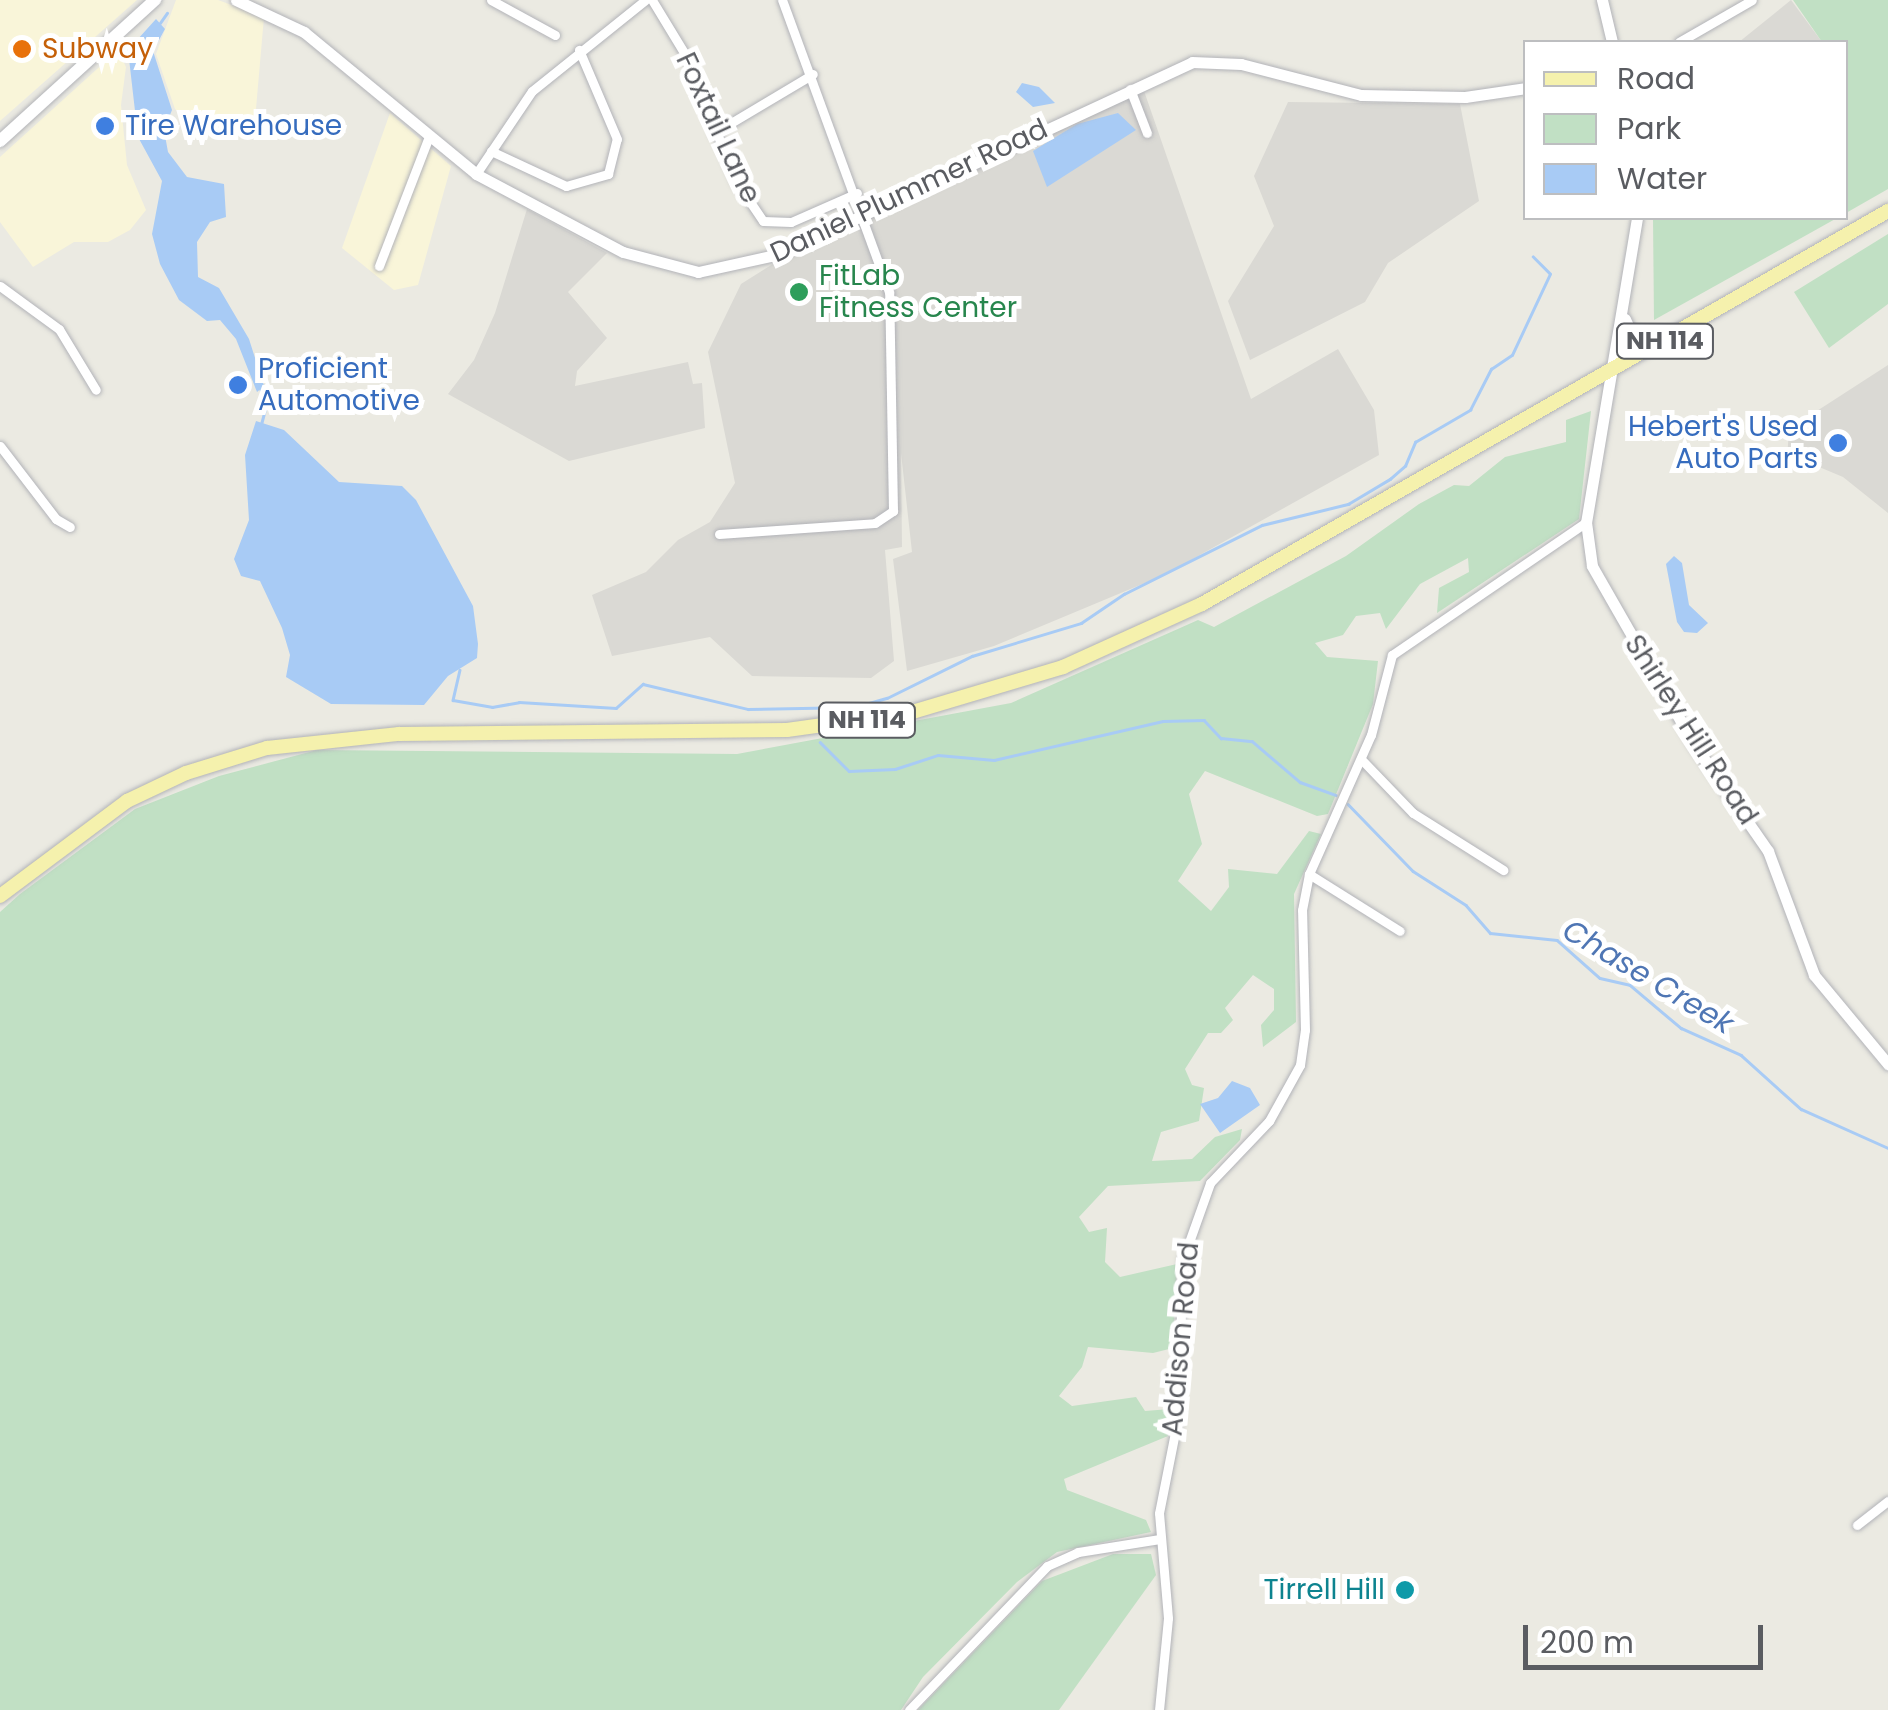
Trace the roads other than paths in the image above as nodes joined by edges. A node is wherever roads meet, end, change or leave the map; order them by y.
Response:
1 (155, 0) edge
2 (236, 0) edge
3 (491, 0) edge
4 (648, 0) edge
5 (782, 0) edge
6 (1602, 0) edge
7 (1752, 0) edge
8 (554, 35) dead end
9 (1612, 40) edge
10 (1682, 40) edge
11 (579, 50) junction
12 (814, 74) junction
13 (1129, 86) junction
14 (1523, 88) edge
15 (714, 133) junction
16 (1147, 133) dead end
17 (428, 139) junction
18 (0, 141) edge
19 (491, 151) junction
20 (476, 174) junction
21 (857, 193) junction
22 (1888, 211) edge
23 (864, 213) junction
24 (1637, 220) edge
25 (379, 266) dead end
26 (0, 286) edge
27 (1625, 318) junction
28 (1664, 342) junction
29 (1615, 370) junction
30 (96, 390) dead end
31 (0, 446) edge
32 (1586, 522) junction
33 (70, 527) dead end
34 (719, 534) dead end
35 (1362, 759) junction
36 (1503, 870) dead end
37 (1310, 874) junction
38 (0, 896) edge
39 (1400, 931) dead end
40 (1888, 1042) edge
41 (1876, 1050) junction
42 (1888, 1064) edge
43 (1888, 1501) edge
44 (1856, 1524) dead end
45 (1160, 1539) junction
46 (909, 1710) edge
47 (1159, 1710) edge

1 - 18 main road
2 - 17 street, Daniel Plummer Road
3 - 8 street
4 - 11 street
4 - 15 street, Foxtail Lane
5 - 12 street
6 - 9 street
7 - 10 street
11 - 19 street
11 - 19 street
12 - 15 street
12 - 21 street
13 - 14 street, Daniel Plummer Road
13 - 16 street
13 - 23 street, Daniel Plummer Road
15 - 21 street, Foxtail Lane
17 - 20 street, Daniel Plummer Road
17 - 25 street
19 - 20 street
20 - 23 street, Daniel Plummer Road
21 - 23 street
22 - 28 main road, NH 114
23 - 34 street
24 - 27 street, Shirley Hill Road
26 - 30 street
27 - 28 street
27 - 29 street, Shirley Hill Road
28 - 29 main road, NH 114
29 - 32 street, Shirley Hill Road
29 - 38 main road, NH 114
31 - 33 street
32 - 35 street, Addison Road
32 - 41 street, Shirley Hill Road
35 - 36 street
35 - 37 street, Addison Road
37 - 39 street
37 - 45 street, Addison Road
40 - 41 street
41 - 42 street, Shirley Hill Road
43 - 44 street
45 - 46 street
45 - 47 street, Addison Road

